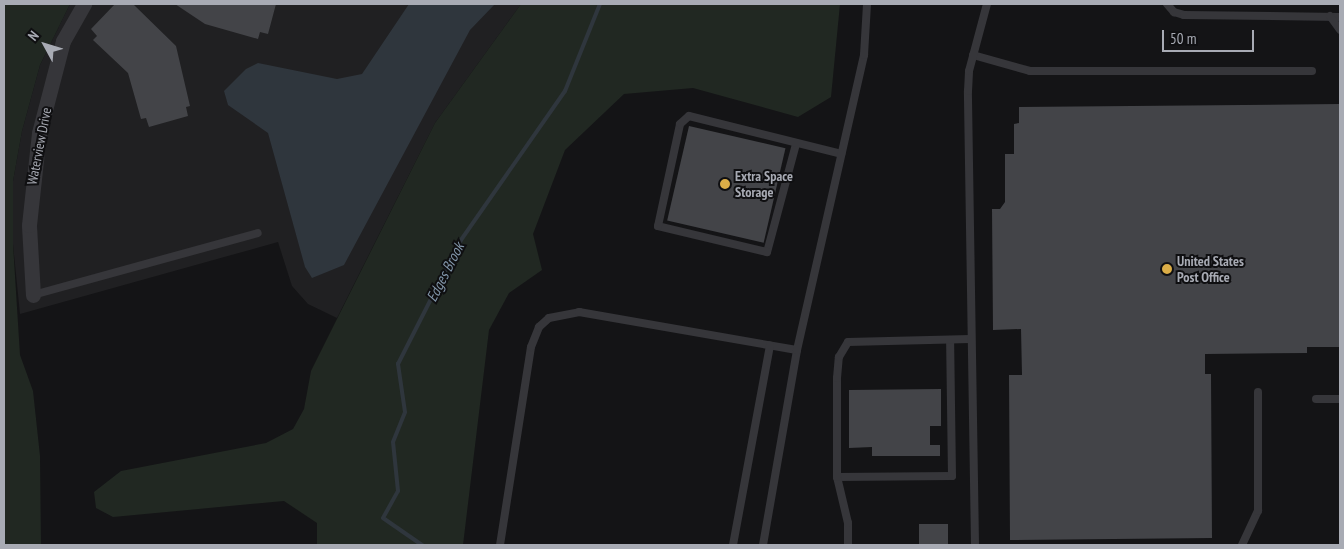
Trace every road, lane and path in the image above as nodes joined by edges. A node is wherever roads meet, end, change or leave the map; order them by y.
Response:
1 (84, 4) edge
2 (867, 4) edge
3 (987, 4) edge
4 (1166, 4) edge
5 (1330, 16) junction
6 (1340, 17) edge
7 (1340, 30) edge
8 (974, 55) junction
9 (1312, 71) dead end
10 (796, 144) junction
11 (841, 154) junction
12 (258, 233) dead end
13 (34, 295) joint
14 (970, 339) junction
15 (950, 340) junction
16 (770, 345) junction
17 (796, 350) junction
18 (1258, 392) dead end
19 (1316, 399) dead end
20 (1340, 399) edge
21 (837, 477) junction
22 (500, 545) edge
23 (732, 545) edge
24 (763, 545) edge
25 (848, 545) edge
26 (975, 545) edge
27 (1242, 545) edge

1 - 13 street, Waterview Drive
2 - 11 lane
3 - 8 lane
4 - 5 lane
5 - 6 lane
5 - 7 lane
8 - 9 lane
8 - 14 lane
10 - 10 lane
10 - 11 lane
11 - 17 lane
12 - 13 lane
14 - 15 lane
14 - 26 lane
15 - 21 lane
15 - 21 lane
16 - 17 lane
16 - 22 lane
16 - 23 lane
17 - 24 lane
18 - 27 lane
19 - 20 lane
21 - 25 lane

